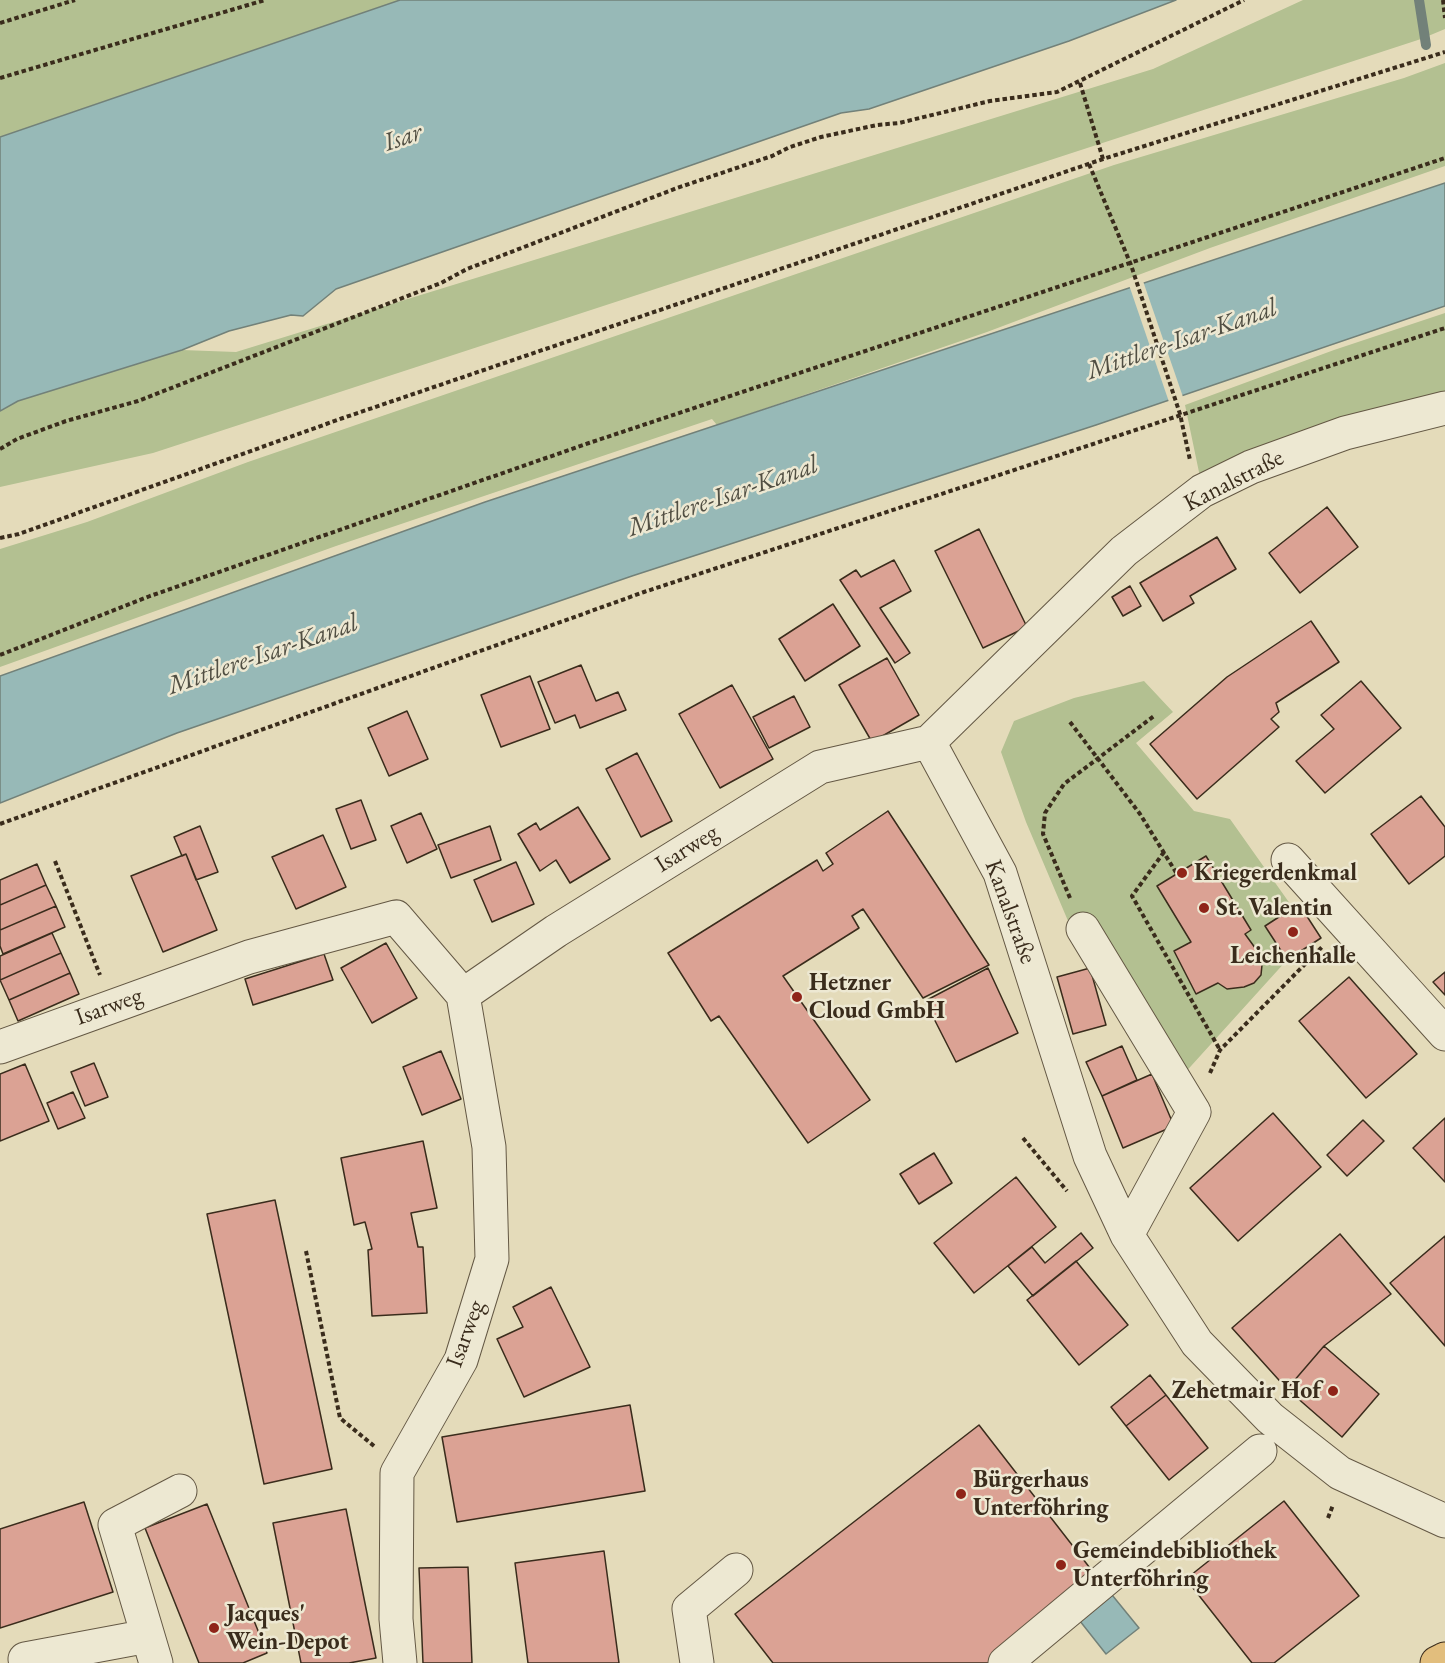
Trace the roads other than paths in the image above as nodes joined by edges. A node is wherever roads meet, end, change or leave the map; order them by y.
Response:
1 (1445, 408) edge
2 (929, 742) junction
3 (1288, 860) dead end
4 (1083, 929) road end
5 (463, 995) junction
6 (1445, 1034) edge
7 (0, 1047) edge
8 (1127, 1235) junction
9 (1260, 1451) dead end
10 (180, 1491) dead end
11 (1445, 1521) edge
12 (735, 1570) dead end
13 (152, 1650) edge
14 (25, 1659) dead end
15 (1445, 1659) edge
16 (400, 1663) edge
17 (697, 1663) edge
18 (1005, 1663) edge
19 (1437, 1663) edge

1 - 2 street, Kanalstraße
2 - 5 street, Isarweg
2 - 8 street, Kanalstraße
3 - 6 street
4 - 8 street
5 - 7 street, Isarweg
5 - 16 street, Isarweg
8 - 11 street, Kanalstraße
9 - 18 street
10 - 13 street
12 - 17 street
13 - 14 street
15 - 19 main road

